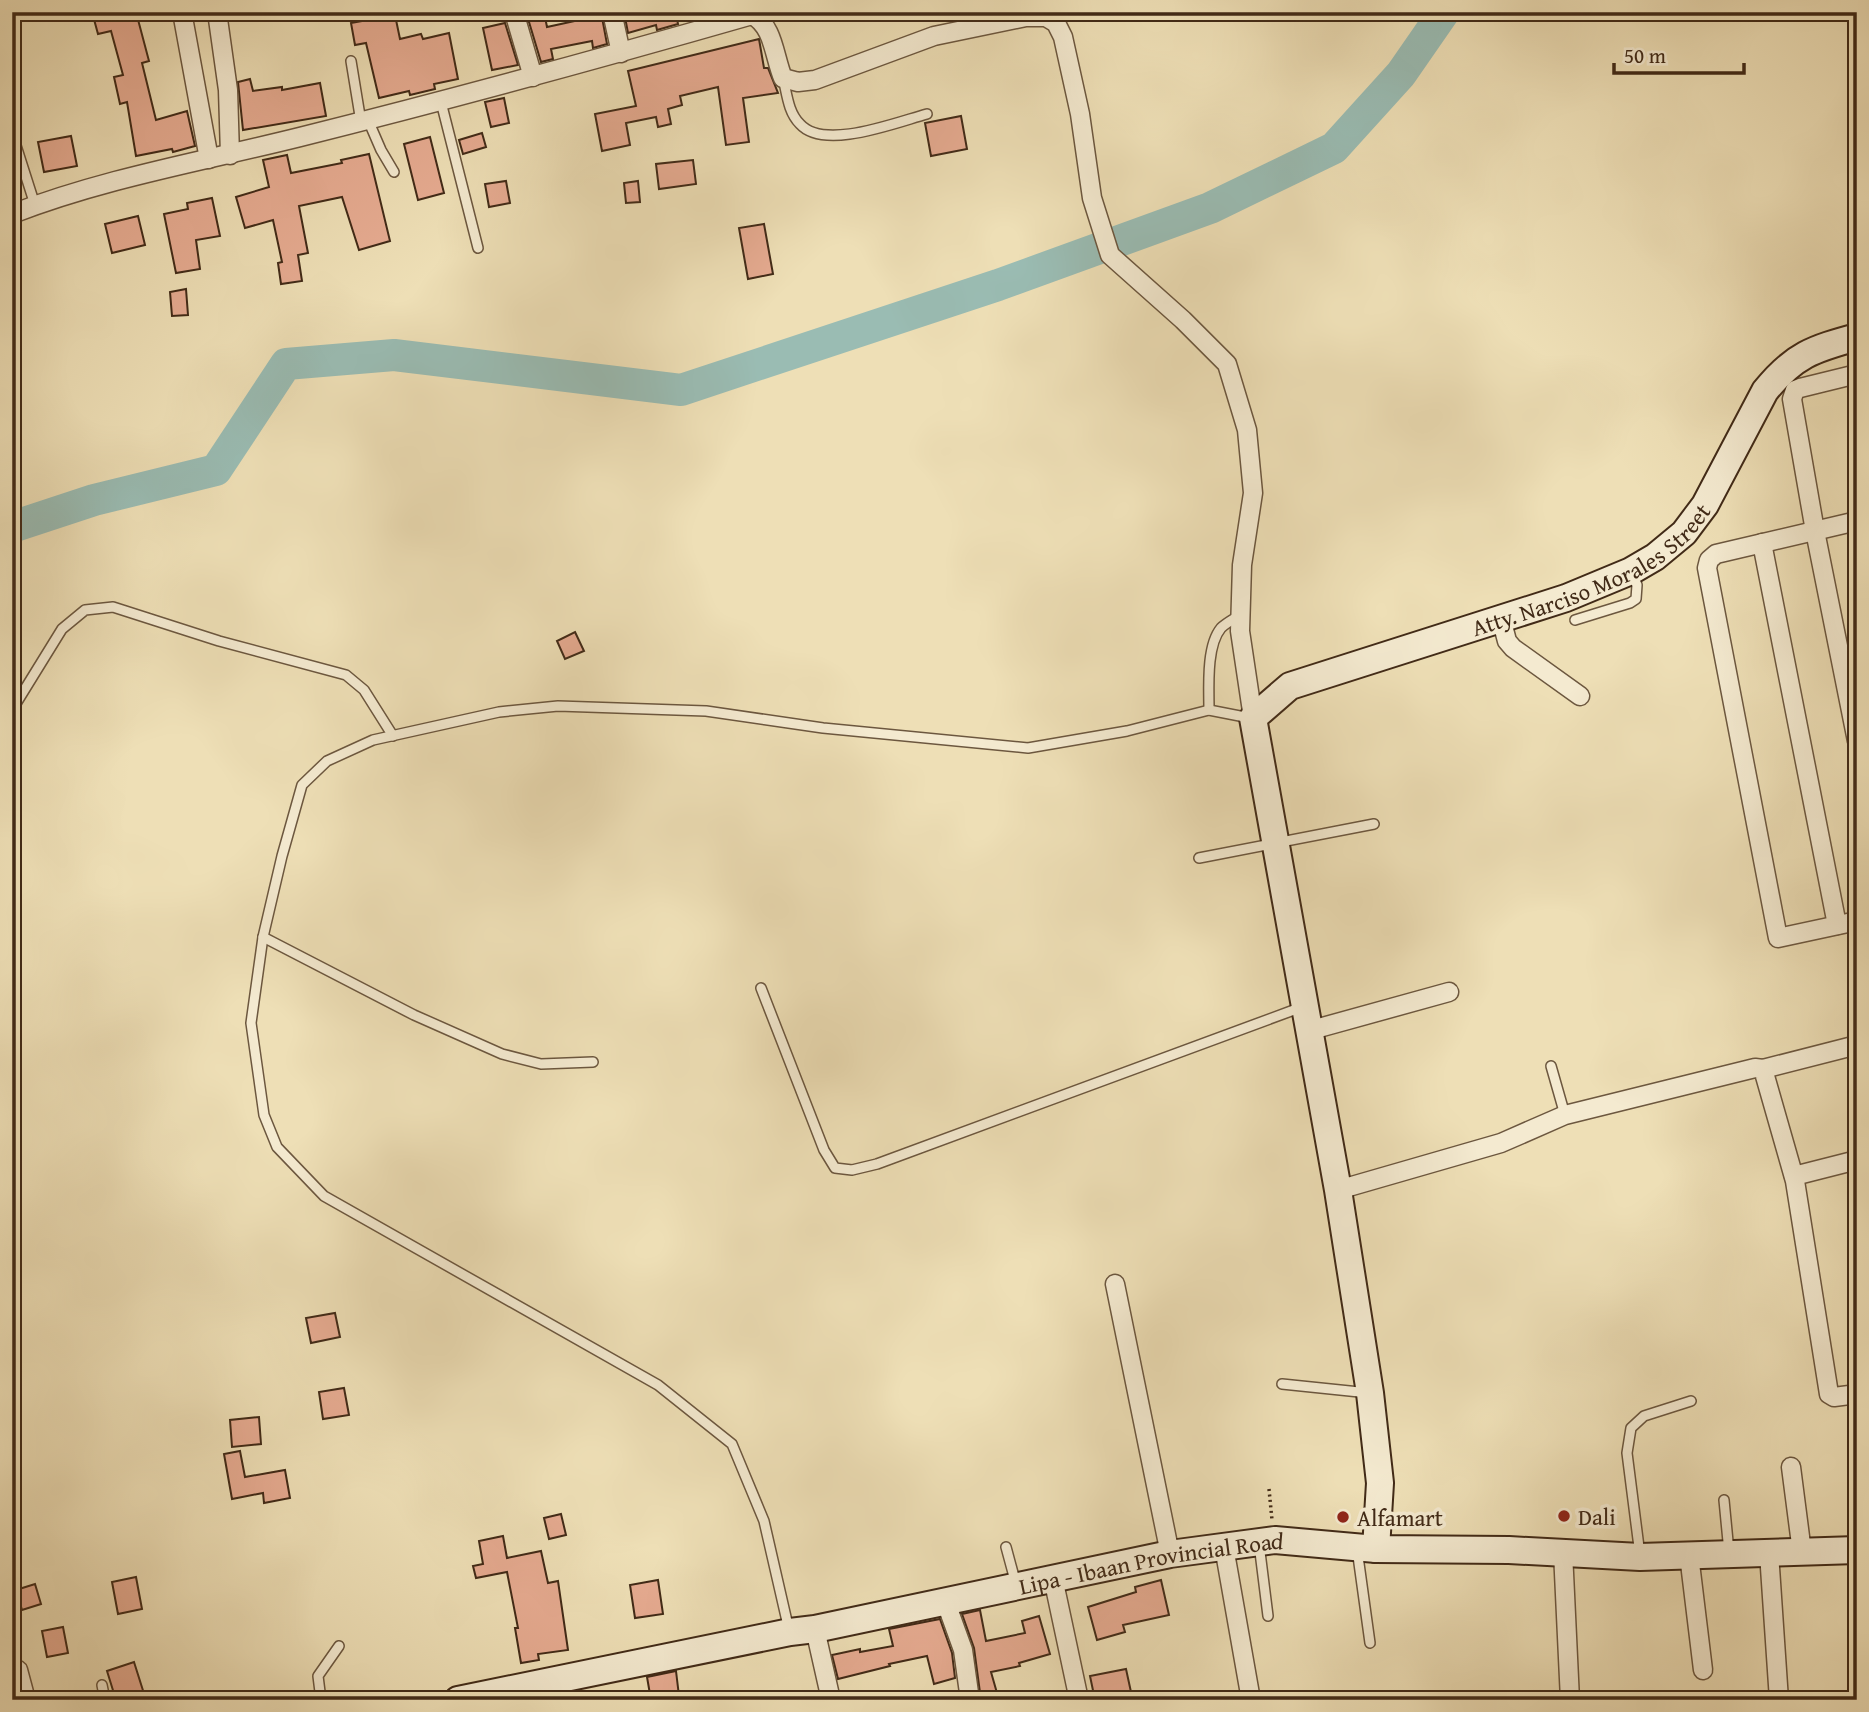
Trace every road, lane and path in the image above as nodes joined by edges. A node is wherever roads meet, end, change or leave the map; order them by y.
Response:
1 (181, 12) edge
2 (217, 12) edge
3 (514, 12) edge
4 (612, 12) edge
5 (777, 12) edge
6 (754, 15) edge
7 (621, 53) junction
8 (351, 61) dead end
9 (533, 77) junction
10 (783, 78) junction
11 (441, 102) junction
12 (927, 114) dead end
13 (365, 121) junction
14 (12, 133) edge
15 (230, 155) junction
16 (209, 159) junction
17 (394, 172) dead end
18 (35, 205) junction
19 (12, 214) edge
20 (478, 248) dead end
21 (1857, 337) edge
22 (1857, 374) edge
23 (1857, 522) edge
24 (1815, 531) junction
25 (1762, 544) junction
26 (1630, 571) junction
27 (1241, 614) junction
28 (1501, 618) junction
29 (1575, 620) dead end
30 (1580, 696) dead end
31 (12, 710) edge
32 (1209, 710) junction
33 (1253, 718) junction
34 (393, 736) junction
35 (1857, 741) edge
36 (1374, 824) dead end
37 (1273, 843) junction
38 (1199, 858) dead end
39 (1857, 921) edge
40 (1837, 925) junction
41 (263, 937) junction
42 (761, 988) dead end
43 (1449, 992) dead end
44 (1306, 1019) junction
45 (1857, 1045) edge
46 (593, 1062) dead end
47 (1551, 1066) dead end
48 (1763, 1069) junction
49 (1565, 1115) junction
50 (1857, 1160) edge
51 (1794, 1176) junction
52 (1338, 1190) junction
53 (1115, 1284) dead end
54 (1282, 1384) dead end
55 (1370, 1393) junction
56 (1857, 1394) edge
57 (1691, 1401) dead end
58 (1791, 1467) dead end
59 (1269, 1489) dead end
60 (1724, 1500) dead end
61 (1267, 1541) junction
62 (1224, 1546) junction
63 (1006, 1547) dead end
64 (1366, 1548) junction
65 (1857, 1550) edge
66 (1563, 1552) junction
67 (1802, 1552) junction
68 (1769, 1553) junction
69 (1170, 1554) junction
70 (1729, 1554) junction
71 (1689, 1555) junction
72 (1640, 1557) junction
73 (1053, 1578) junction
74 (1016, 1586) junction
75 (945, 1600) junction
76 (1268, 1616) dead end
77 (803, 1631) junction
78 (1370, 1643) dead end
79 (339, 1646) dead end
80 (18, 1670) dead end
81 (1703, 1670) dead end
82 (102, 1685) dead end
83 (26, 1700) edge
84 (105, 1700) edge
85 (321, 1700) edge
86 (458, 1700) edge
87 (831, 1700) edge
88 (970, 1700) edge
89 (1079, 1700) edge
90 (1251, 1700) edge
91 (1570, 1700) edge
92 (1779, 1700) edge

1 - 16 street
2 - 15 street
3 - 9 street
4 - 7 street
5 - 6 lane
6 - 7 street
6 - 10 street
7 - 9 street
8 - 13 lane
9 - 11 street
10 - 12 lane
10 - 27 street
11 - 13 street
11 - 20 lane
13 - 15 street
13 - 17 lane
14 - 18 lane
15 - 16 street
16 - 18 street
18 - 19 street
21 - 26 street, Atty. Narciso Morales Street
22 - 24 street
23 - 24 street
24 - 25 street
24 - 35 street
25 - 40 street
25 - 40 street
26 - 28 street, Atty. Narciso Morales Street
26 - 29 lane
27 - 32 lane
27 - 33 street
28 - 30 street
28 - 33 street, Atty. Narciso Morales Street
31 - 34 lane
32 - 33 lane
32 - 34 lane
33 - 37 street
34 - 41 lane
36 - 37 lane
37 - 38 lane
37 - 44 street
39 - 40 street
41 - 46 lane
41 - 77 lane
42 - 44 lane
43 - 44 street
44 - 52 street
45 - 48 street
47 - 49 lane
48 - 49 street
48 - 51 street
49 - 52 street
50 - 51 street
51 - 56 street
52 - 55 street
53 - 69 street
54 - 55 lane
55 - 64 street
57 - 72 lane
58 - 67 street
59 - 61 path
60 - 70 lane
61 - 62 street, Lipa - Ibaan Provincial Road
61 - 64 street, Lipa - Ibaan Provincial Road
61 - 76 lane
62 - 69 street, Lipa - Ibaan Provincial Road
62 - 90 street
63 - 74 lane
64 - 66 street, Lipa - Ibaan Provincial Road
64 - 78 lane
65 - 67 street, Lipa - Ibaan Provincial Road
66 - 72 street, Lipa - Ibaan Provincial Road
66 - 91 street
67 - 68 street, Lipa - Ibaan Provincial Road
68 - 70 street, Lipa - Ibaan Provincial Road
68 - 92 street
69 - 73 street, Lipa - Ibaan Provincial Road
70 - 71 street, Lipa - Ibaan Provincial Road
71 - 72 street, Lipa - Ibaan Provincial Road
71 - 81 street
73 - 74 street, Lipa - Ibaan Provincial Road
73 - 89 street
74 - 75 street, Lipa - Ibaan Provincial Road
75 - 77 street, Lipa - Ibaan Provincial Road
75 - 88 street
77 - 86 street, Lipa - Ibaan Provincial Road
77 - 87 street
79 - 85 lane
80 - 83 street
82 - 84 lane

